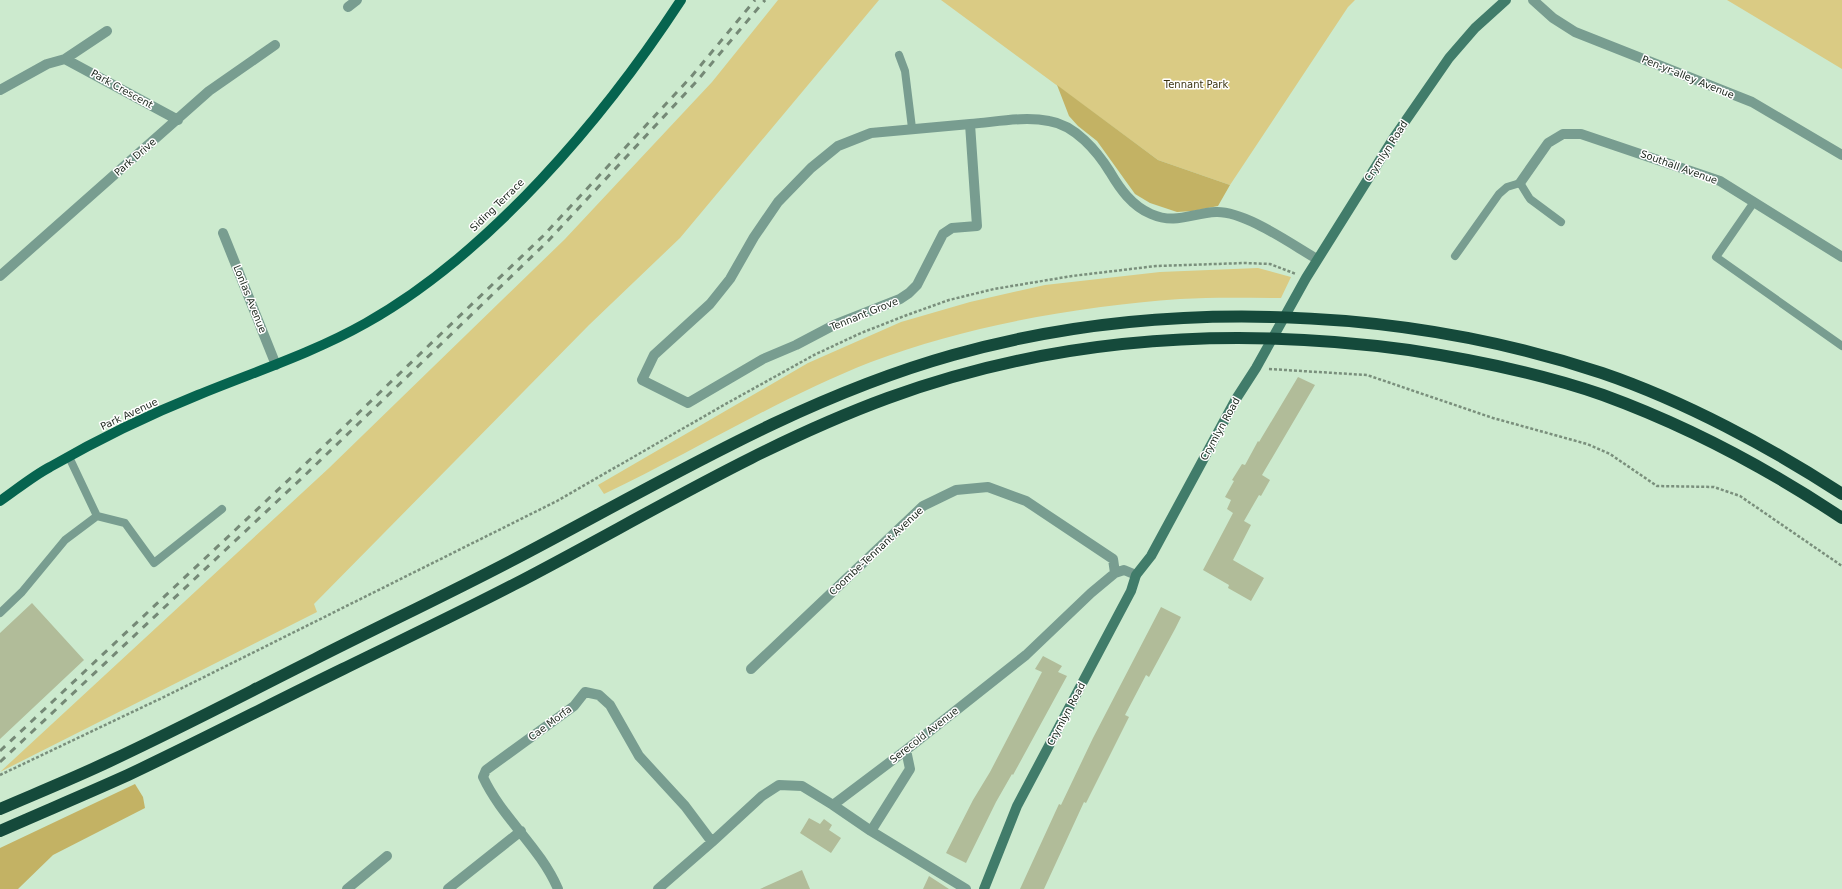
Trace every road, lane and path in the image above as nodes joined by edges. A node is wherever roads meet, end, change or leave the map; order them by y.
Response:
1 (357, 0) edge
2 (681, 0) edge
3 (1506, 0) edge
4 (1534, 0) edge
5 (348, 6) dead end
6 (107, 31) dead end
7 (275, 45) dead end
8 (899, 55) dead end
9 (65, 59) junction
10 (0, 90) edge
11 (178, 120) junction
12 (970, 124) junction
13 (912, 128) junction
14 (1842, 155) edge
15 (1520, 183) junction
16 (1754, 202) junction
17 (1561, 222) dead end
18 (223, 233) dead end
19 (1455, 256) dead end
20 (1842, 257) edge
21 (1317, 259) junction
22 (0, 276) edge
23 (1306, 278) junction
24 (1842, 346) edge
25 (276, 365) junction
26 (1256, 368) junction
27 (69, 457) junction
28 (1842, 494) edge
29 (0, 501) edge
30 (222, 509) dead end
31 (97, 516) junction
32 (1842, 518) edge
33 (1842, 566) edge
34 (1115, 573) junction
35 (1136, 575) junction
36 (0, 613) edge
37 (751, 669) dead end
38 (906, 750) junction
39 (0, 775) edge
40 (833, 804) junction
41 (0, 809) edge
42 (0, 831) edge
43 (521, 831) junction
44 (871, 831) junction
45 (712, 842) junction
46 (387, 856) dead end
47 (347, 889) edge
48 (448, 889) edge
49 (558, 889) edge
50 (658, 889) edge
51 (966, 889) edge
52 (984, 889) edge

1 - 5 street
2 - 25 main road, Siding Terrace
3 - 21 street, Crymlyn Road
4 - 14 street, Pen-yr-alley Avenue
6 - 9 street
7 - 11 street, Park Drive
8 - 13 lane
9 - 10 street
9 - 11 street, Park Crescent
11 - 22 street, Park Drive
12 - 13 street, Tennant Grove
12 - 13 street, Tennant Grove
12 - 21 street
15 - 16 street, Southall Avenue
15 - 17 lane
15 - 19 lane
16 - 20 street, Southall Avenue
16 - 24 lane
18 - 25 street, Lonlas Avenue
21 - 23 street, Crymlyn Road
23 - 26 street, Crymlyn Road
23 - 39 path
25 - 27 main road, Park Avenue
26 - 33 path
26 - 35 street, Crymlyn Road
27 - 29 main road, Park Avenue
27 - 31 lane
28 - 41 highway
30 - 31 lane
31 - 36 lane
32 - 42 highway
34 - 35 street
34 - 37 street, Coombe-Tennant Avenue
34 - 38 street, Serecold Avenue
35 - 52 street, Crymlyn Road
38 - 40 street, Serecold Avenue
38 - 44 street
40 - 44 street
40 - 45 street
43 - 45 street, Cae Morfa
43 - 48 street
43 - 49 street, Cae Morfa
44 - 51 street
45 - 50 street
46 - 47 street

